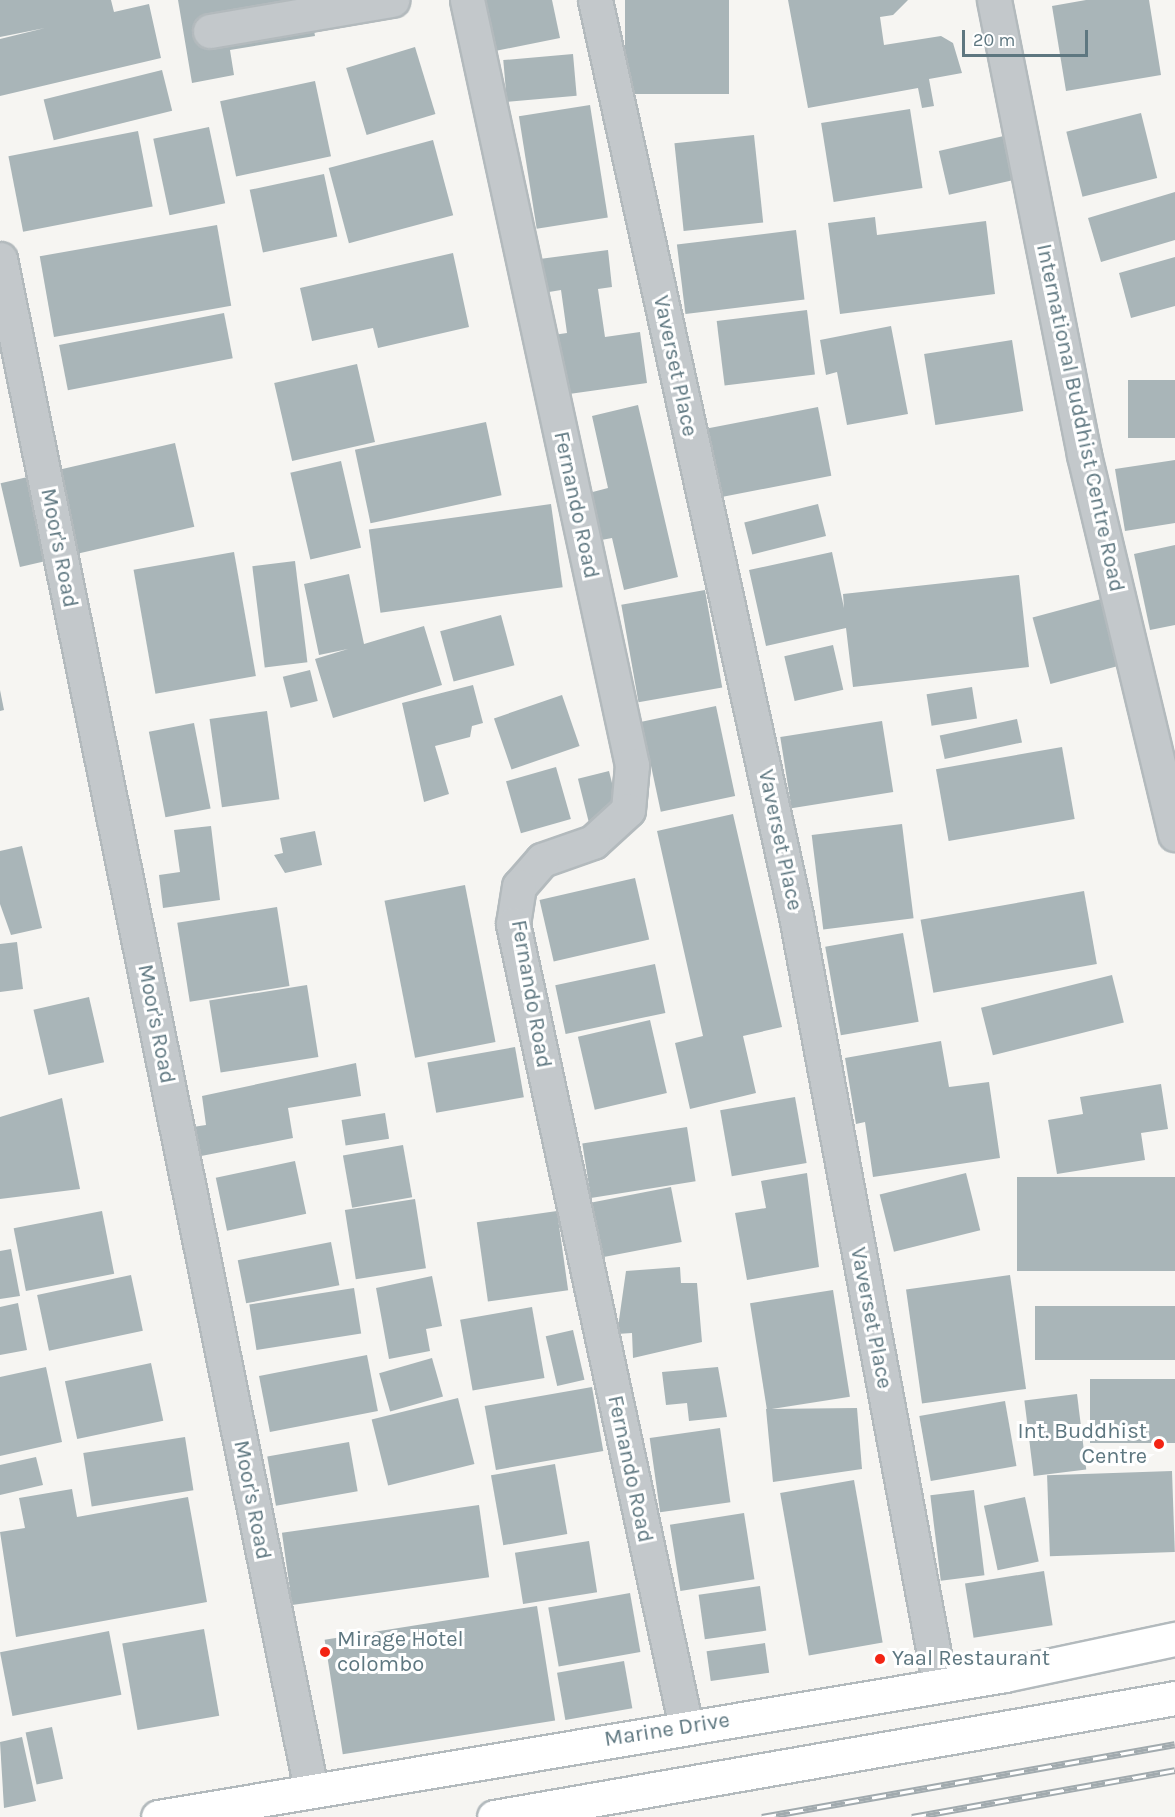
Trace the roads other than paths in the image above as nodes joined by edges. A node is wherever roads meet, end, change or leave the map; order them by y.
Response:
1 (392, 0) edge
2 (466, 0) edge
3 (595, 0) edge
4 (994, 0) edge
5 (210, 31) dead end
6 (0, 259) edge
7 (1175, 834) edge
8 (1175, 1639) edge
9 (940, 1686) junction
10 (1175, 1698) edge
11 (686, 1727) junction
12 (311, 1789) junction
13 (158, 1817) edge
14 (494, 1817) edge

1 - 5 street
2 - 11 street, Fernando Road
3 - 9 street, Vaverset Place
4 - 7 street, International Buddhist Centre Road
6 - 12 street, Moor's Road
8 - 9 main road, Marine Drive
9 - 11 main road, Marine Drive
10 - 14 main road
11 - 12 main road, Marine Drive
12 - 13 main road, Marine Drive

